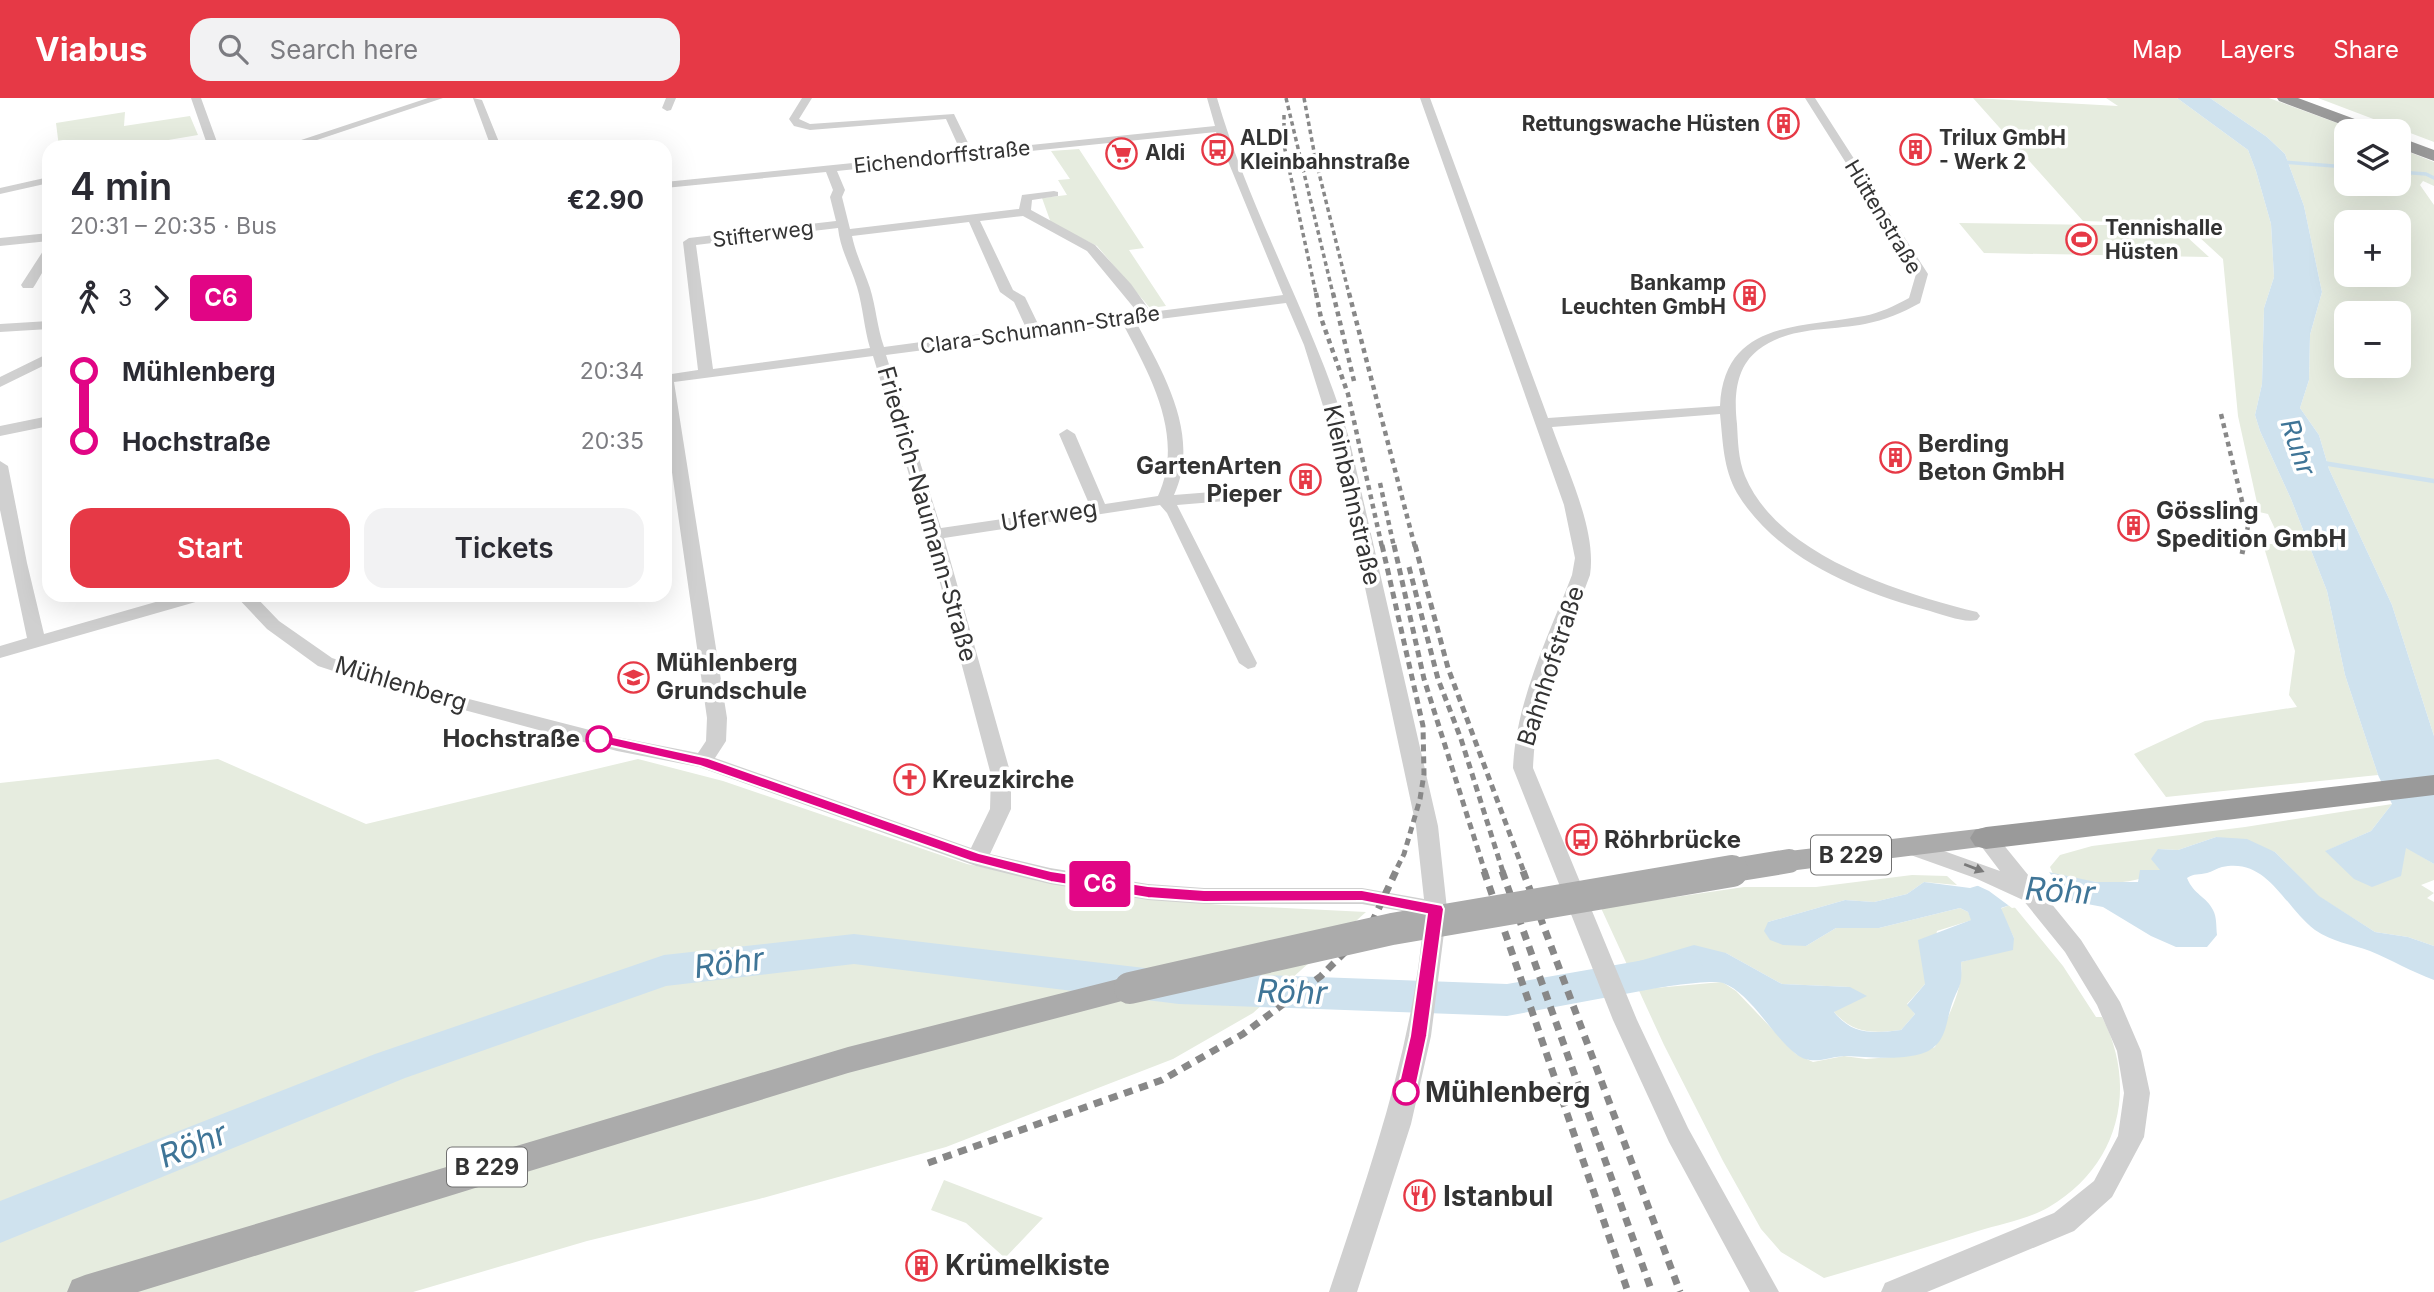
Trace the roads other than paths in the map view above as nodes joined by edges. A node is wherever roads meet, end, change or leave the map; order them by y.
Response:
1 (196, 98) edge
2 (438, 98) edge
3 (807, 98) edge
4 (1212, 98) edge
5 (1425, 98) edge
6 (1810, 98) edge
7 (2284, 98) edge
8 (2306, 98) edge
9 (477, 100) dead end
10 (2341, 119) edge
11 (2362, 119) edge
12 (1219, 129) junction
13 (2411, 138) edge
14 (213, 140) edge
15 (307, 140) edge
16 (493, 140) edge
17 (2411, 147) edge
18 (2434, 147) edge
19 (968, 154) junction
20 (2434, 156) edge
21 (830, 169) junction
22 (42, 182) edge
23 (672, 184) edge
24 (0, 191) edge
25 (1054, 194) dead end
26 (1025, 212) junction
27 (973, 218) junction
28 (844, 228) junction
29 (42, 238) edge
30 (0, 242) edge
31 (42, 262) edge
32 (28, 285) dead end
33 (1291, 298) junction
34 (1147, 316) junction
35 (1127, 318) junction
36 (42, 325) edge
37 (0, 328) edge
38 (1034, 330) junction
39 (880, 352) junction
40 (42, 360) edge
41 (706, 373) junction
42 (672, 378) edge
43 (0, 383) edge
44 (1727, 410) junction
45 (672, 419) edge
46 (42, 422) edge
47 (1543, 423) junction
48 (0, 430) edge
49 (1067, 434) dead end
50 (0, 466) edge
51 (1250, 494) dead end
52 (1164, 500) junction
53 (1099, 508) junction
54 (934, 534) junction
55 (176, 602) edge
56 (251, 602) edge
57 (1971, 616) dead end
58 (37, 642) junction
59 (0, 652) edge
60 (1248, 663) dead end
61 (703, 761) junction
62 (2434, 785) edge
63 (1986, 838) junction
64 (1913, 848) junction
65 (976, 858) junction
66 (2032, 895) junction
67 (1436, 909) junction
68 (85, 1292) edge
69 (1343, 1292) edge
70 (1765, 1292) edge
71 (1895, 1292) edge

1 - 14 street
2 - 15 street
3 - 19 street
4 - 12 street, Kleinbahnstraße
5 - 47 street, Bahnhofstraße
6 - 44 street, Hüttenstraße
7 - 10 highway
8 - 11 highway
9 - 16 street
12 - 19 street, Eichendorffstraße
12 - 33 street, Kleinbahnstraße
13 - 18 highway
17 - 20 highway
19 - 21 street, Eichendorffstraße
21 - 23 street, Eichendorffstraße
21 - 28 street, Friedrich-Naumann-Straße
22 - 24 street
25 - 26 street
26 - 27 street
26 - 34 street
27 - 28 street
27 - 38 street
28 - 39 street, Friedrich-Naumann-Straße
28 - 41 street, Stifterweg
29 - 30 street
31 - 32 street
33 - 34 street, Clara-Schumann-Straße
33 - 67 street, Kleinbahnstraße
34 - 35 street, Clara-Schumann-Straße
35 - 38 street, Clara-Schumann-Straße
35 - 52 street
36 - 37 street
38 - 39 street, Clara-Schumann-Straße
39 - 41 street, Clara-Schumann-Straße
39 - 54 street, Friedrich-Naumann-Straße
40 - 43 street
41 - 42 street, Clara-Schumann-Straße
44 - 47 street
44 - 57 street, Hüttenstraße
45 - 61 street
46 - 48 street
47 - 70 street, Bahnhofstraße
49 - 53 street
50 - 58 street
51 - 52 street, Uferweg
52 - 53 street, Uferweg
52 - 60 street
53 - 54 street, Uferweg
54 - 65 street, Friedrich-Naumann-Straße
55 - 58 street
56 - 61 street, Mühlenberg
58 - 59 street
61 - 65 street, Mühlenberg
62 - 63 highway
63 - 64 main road, B 229
63 - 66 street
64 -> 66 street
64 - 68 main road, B 229, bridge
65 - 67 street, Mühlenberg
66 - 71 street
67 - 69 street, Kleinbahnstraße

